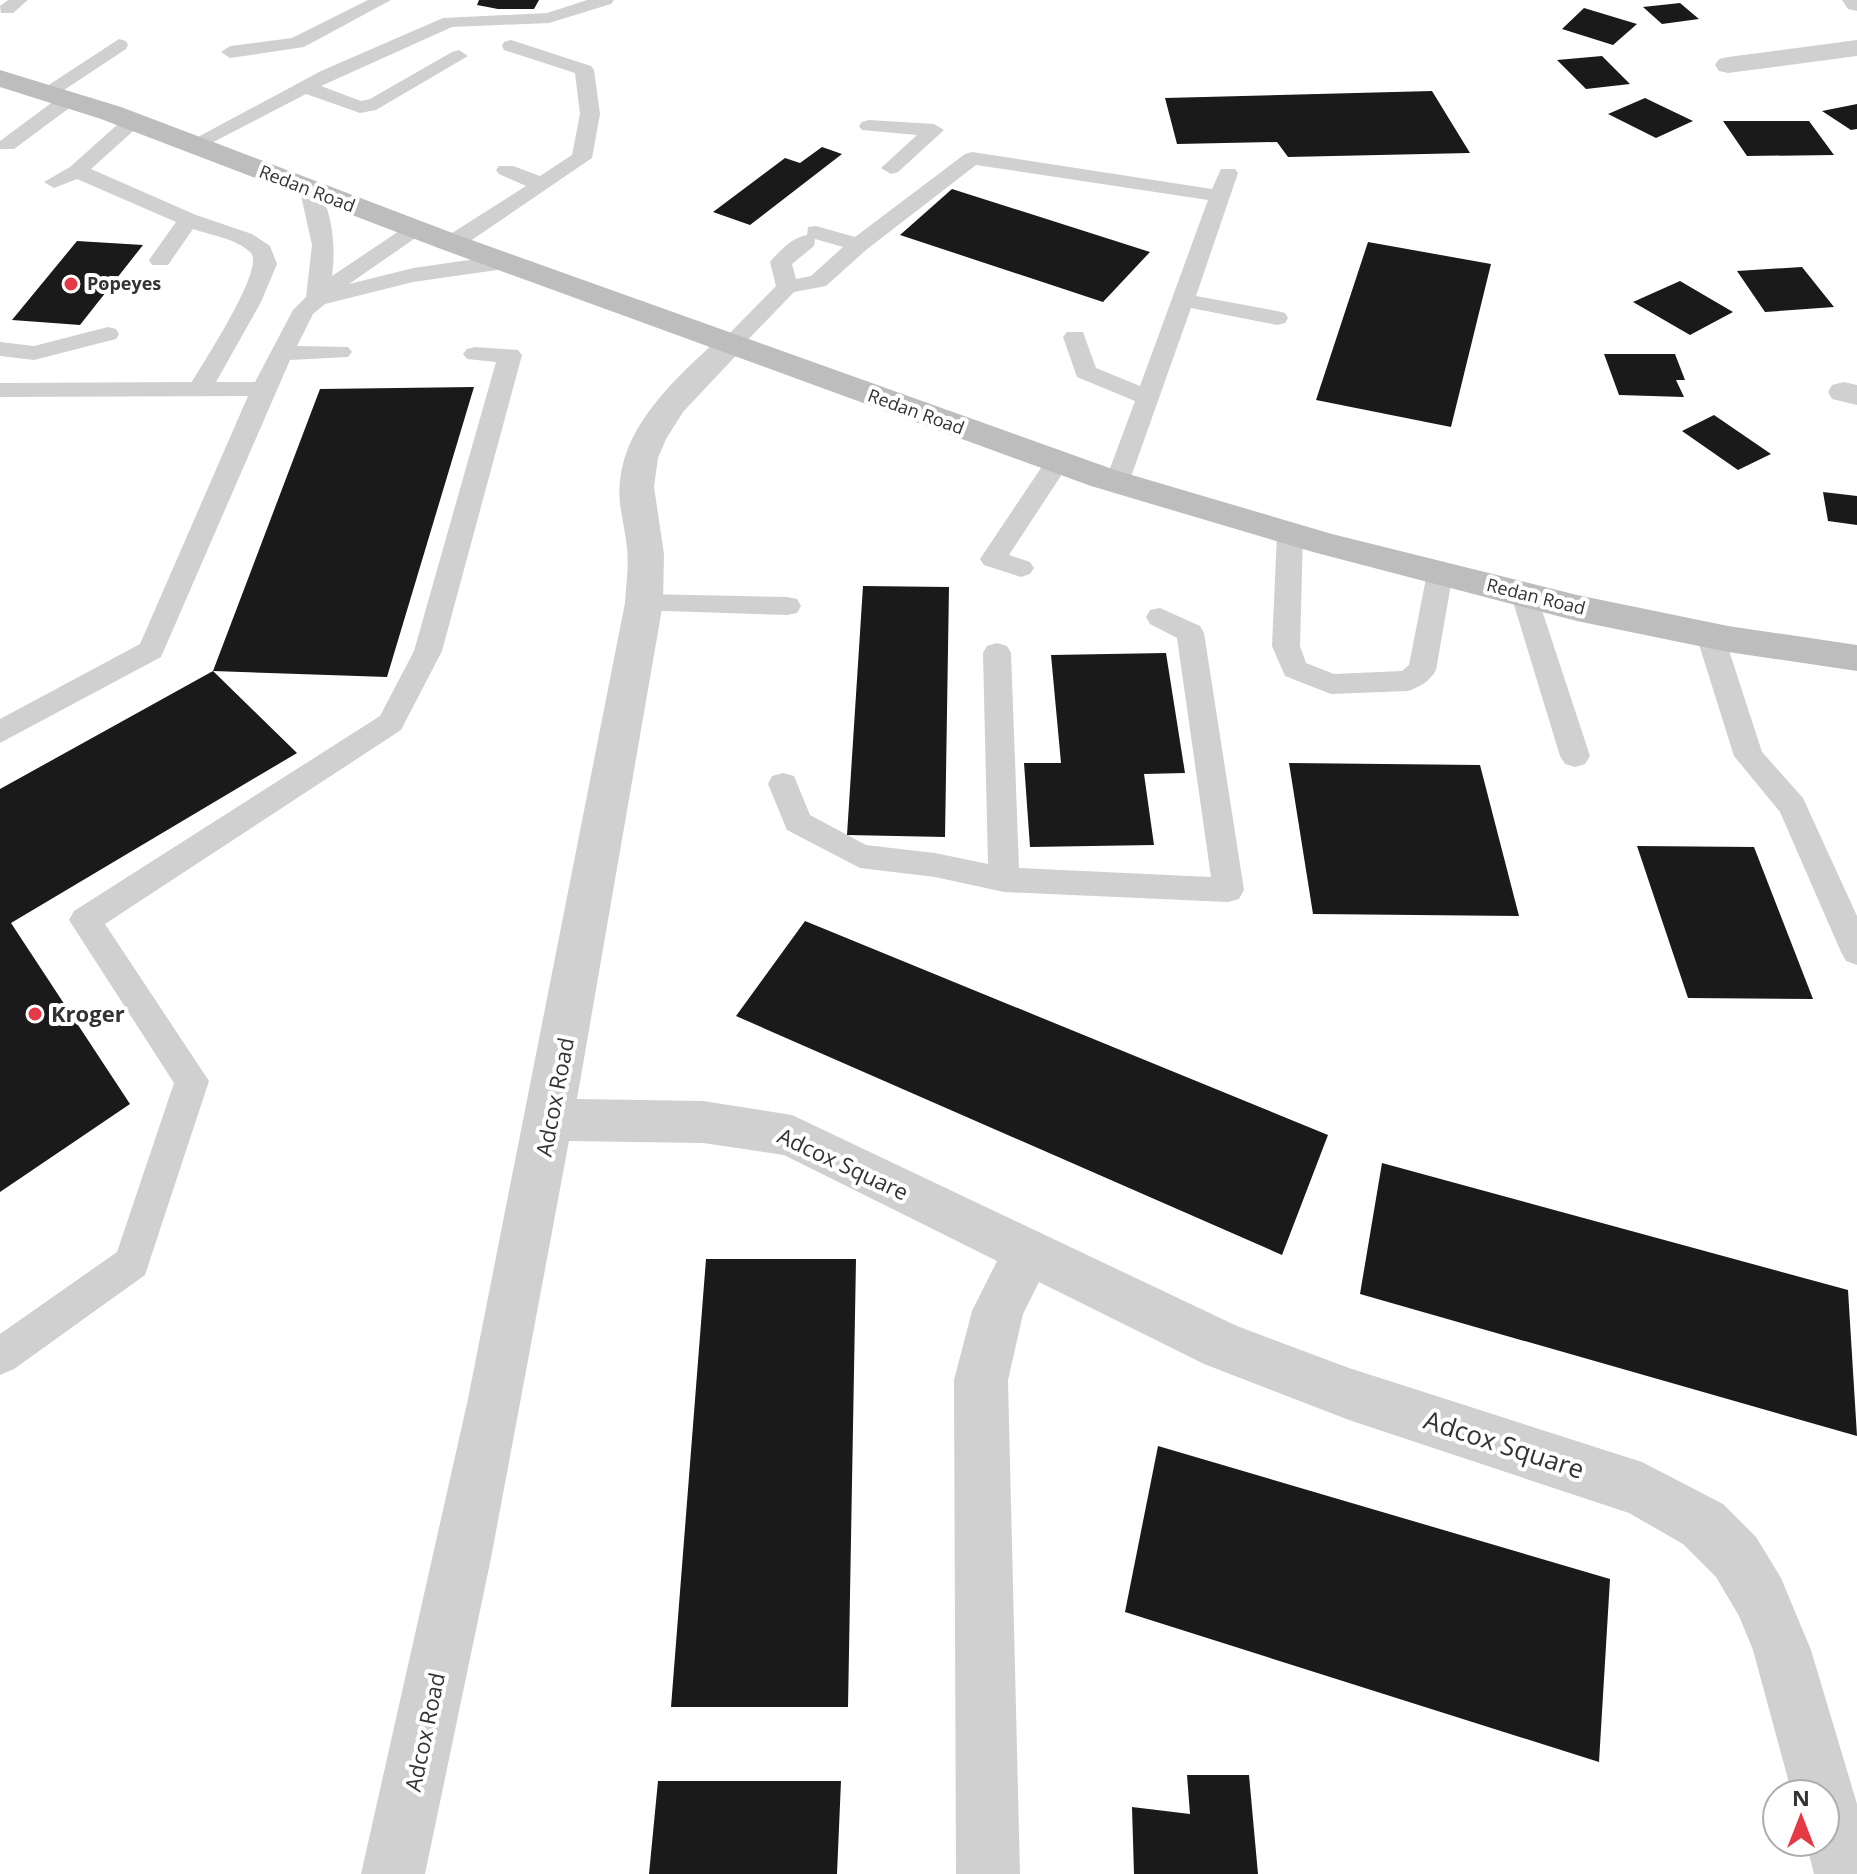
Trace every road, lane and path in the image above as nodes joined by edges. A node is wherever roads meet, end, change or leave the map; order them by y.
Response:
1 (382, 0) edge
2 (459, 0) edge
3 (605, 0) edge
4 (449, 22) junction
5 (89, 36) dead end
6 (511, 46) dead end
7 (1857, 48) edge
8 (230, 52) dead end
9 (459, 56) dead end
10 (1728, 65) dead end
11 (328, 75) junction
12 (0, 78) edge
13 (305, 87) junction
14 (58, 95) junction
15 (374, 114) junction
16 (133, 121) junction
17 (869, 126) dead end
18 (7, 145) dead end
19 (193, 145) junction
20 (918, 145) junction
21 (972, 158) junction
22 (891, 168) dead end
23 (506, 170) dead end
24 (77, 171) junction
25 (1228, 173) dead end
26 (54, 182) dead end
27 (540, 184) junction
28 (310, 191) junction
29 (1220, 196) junction
30 (188, 220) junction
31 (416, 230) junction
32 (452, 243) junction
33 (858, 245) junction
34 (160, 260) dead end
35 (504, 262) junction
36 (787, 287) junction
37 (317, 299) junction
38 (1183, 300) junction
39 (1277, 318) dead end
40 (108, 334) dead end
41 (1075, 337) dead end
42 (730, 345) junction
43 (0, 349) edge
44 (340, 352) dead end
45 (283, 353) junction
46 (475, 354) dead end
47 (200, 389) junction
48 (263, 389) junction
49 (0, 390) edge
50 (1148, 398) junction
51 (1058, 462) junction
52 (1118, 482) junction
53 (1290, 534) junction
54 (1021, 568) dead end
55 (1440, 573) junction
56 (1524, 595) junction
57 (644, 603) junction
58 (787, 606) dead end
59 (1160, 617) dead end
60 (1710, 635) junction
61 (997, 653) dead end
62 (1857, 658) edge
63 (0, 732) edge
64 (1575, 756) dead end
65 (783, 784) dead end
66 (1004, 880) junction
67 (1857, 952) edge
68 (551, 1120) junction
69 (1027, 1253) junction
70 (0, 1356) edge
71 (1818, 1778) edge
72 (393, 1874) edge
73 (988, 1874) edge

1 - 8 lane
2 - 4 lane
3 - 4 lane
4 - 11 lane
5 - 14 lane
6 - 27 lane
7 - 10 street
9 - 15 lane
11 - 13 lane
11 - 15 lane
12 - 14 main road, Redan Road
13 - 15 lane
13 - 19 lane
14 - 16 main road, Redan Road
14 - 18 lane
16 - 19 main road, Redan Road
16 - 24 lane
17 - 20 lane
19 - 28 main road, Redan Road
20 - 21 lane
20 - 22 lane
21 - 29 lane
21 - 33 lane
23 - 27 lane
24 - 26 lane
24 - 30 lane
25 - 29 lane
27 - 32 lane
28 - 31 main road, Redan Road
28 - 37 lane
29 - 38 lane
30 - 34 lane
30 - 47 lane
31 - 32 main road, Redan Road
31 - 37 lane
32 - 35 main road, Redan Road
33 - 36 lane
33 - 36 lane
35 - 37 lane
35 - 42 main road, Redan Road
36 - 42 lane
37 - 45 lane
38 - 39 lane
38 - 50 lane
40 - 43 lane
41 - 50 lane
42 - 51 main road, Redan Road
42 - 57 street, Adcox Road
44 - 45 lane
45 - 48 lane
46 - 70 lane
47 - 48 lane
47 - 49 lane
48 - 63 lane
50 - 52 lane
51 - 52 main road, Redan Road
51 - 54 lane
52 - 53 main road, Redan Road
53 - 55 main road, Redan Road
53 - 55 lane
55 - 56 main road, Redan Road
56 - 60 main road, Redan Road
56 - 64 lane
57 - 58 lane
57 - 68 street, Adcox Road
59 - 66 lane
60 - 62 main road, Redan Road
60 - 67 lane
61 - 66 lane
65 - 66 lane
68 - 69 street, Adcox Square
68 - 72 street, Adcox Road
69 - 71 street, Adcox Square
69 - 73 street

